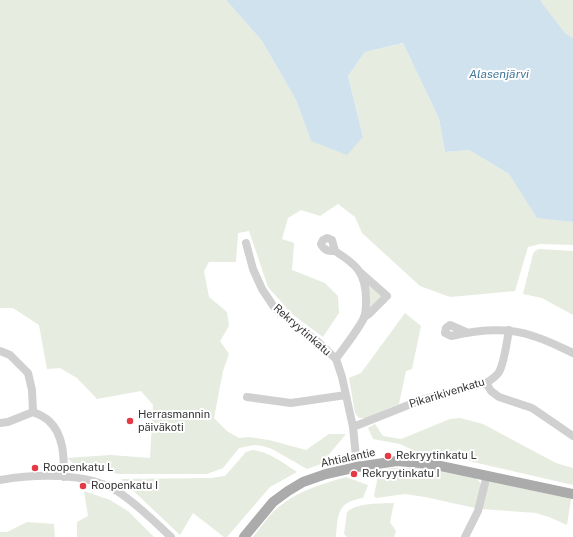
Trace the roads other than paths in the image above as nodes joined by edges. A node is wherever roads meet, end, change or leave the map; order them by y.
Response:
1 (246, 243) dead end
2 (335, 251) dead end
3 (361, 272) junction
4 (364, 317) junction
5 (509, 330) junction
6 (466, 332) dead end
7 (0, 351) edge
8 (573, 353) edge
9 (336, 359) junction
10 (486, 382) junction
11 (346, 395) junction
12 (247, 397) dead end
13 (33, 412) junction
14 (0, 423) edge
15 (353, 427) junction
16 (573, 436) edge
17 (357, 467) junction
18 (487, 475) junction
19 (64, 477) junction
20 (0, 480) edge
21 (573, 494) edge
22 (171, 537) edge
23 (244, 537) edge
24 (465, 537) edge

1 - 9 street, Rekryytinkatu
2 - 3 street
3 - 4 street
3 - 4 street
4 - 9 street
5 - 6 street
5 - 8 street
5 - 10 street, Pikarikivenkatu
7 - 13 street
9 - 11 street, Rekryytinkatu
10 - 15 street, Pikarikivenkatu
10 - 16 street
11 - 12 street
11 - 15 street, Rekryytinkatu
13 - 14 street
13 - 19 street
15 - 17 street, Rekryytinkatu
17 - 18 main road, Ahtialantie
17 - 23 main road, Ahtialantie
18 - 21 main road, Ahtialantie
18 - 24 street
19 - 20 street
19 - 22 street

